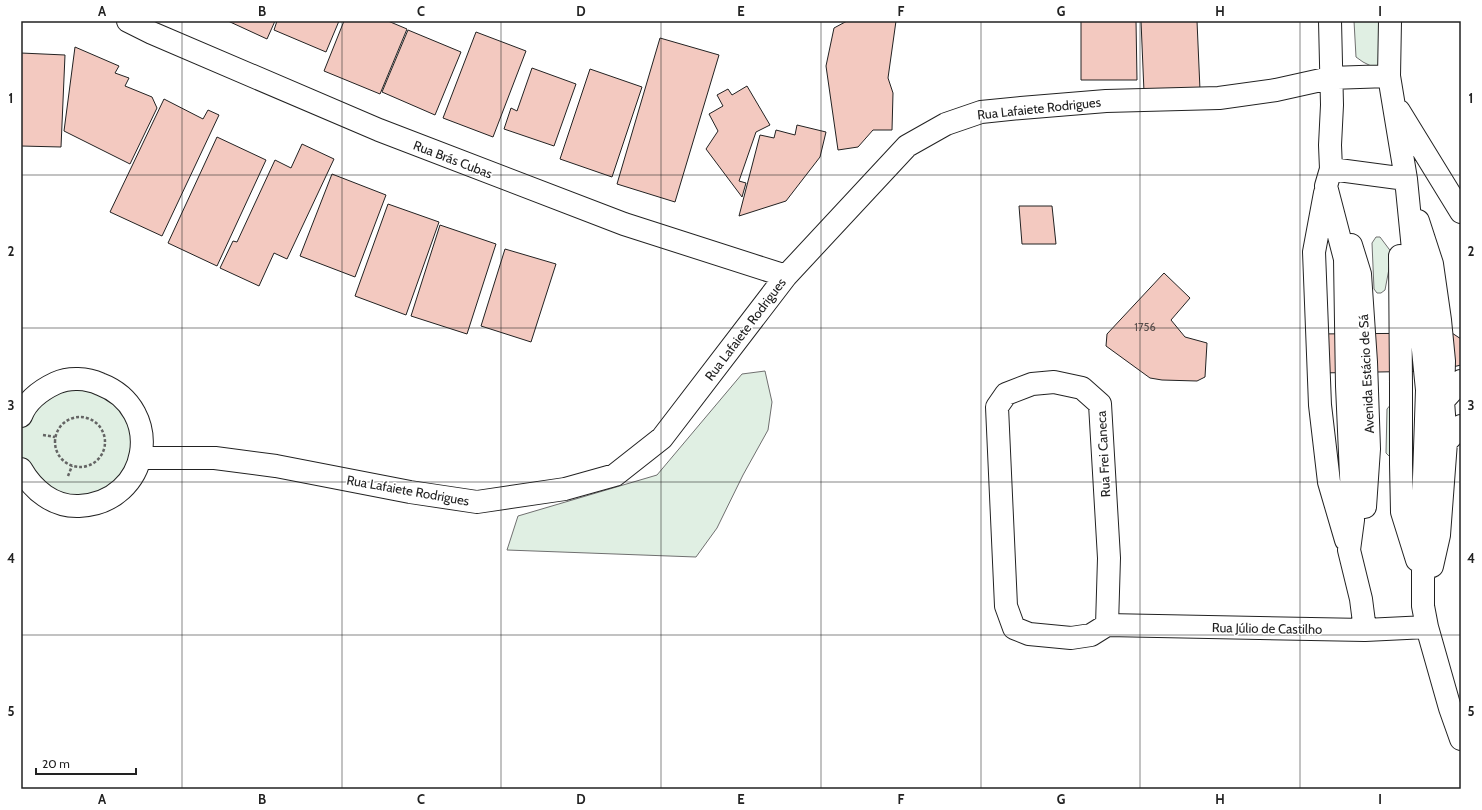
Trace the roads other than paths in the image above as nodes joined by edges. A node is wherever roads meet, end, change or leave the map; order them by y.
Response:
1 (128, 21) edge
2 (1330, 21) edge
3 (1390, 21) edge
4 (1389, 76) junction
5 (1330, 78) junction
6 (1393, 101) junction
7 (1329, 177) junction
8 (1407, 188) junction
9 (1461, 212) edge
10 (786, 276) junction
11 (1461, 381) edge
12 (1444, 401) junction
13 (24, 403) edge
14 (1461, 426) edge
15 (1446, 442) junction
16 (141, 458) junction
17 (21, 469) edge
18 (1349, 550) junction
19 (1355, 576) junction
20 (1423, 606) junction
21 (1107, 625) junction
22 (1427, 627) junction
23 (1365, 630) junction
24 (1461, 739) edge

1 - 10 street, Rua Brás Cubas
2 - 5 street, Avenida Estácio de Sá
3 - 4 street
4 - 5 street
4 - 6 street
5 - 7 street, Avenida Estácio de Sá
5 - 10 street, Rua Lafaiete Rodrigues
6 - 8 street
6 - 9 street
7 - 8 street
7 - 18 street, Avenida Estácio de Sá
7 - 18 street, Avenida Estácio de Sá
7 - 19 street, Avenida Estácio de Sá
8 - 12 street
8 - 20 street
10 - 16 street, Rua Lafaiete Rodrigues
11 - 12 street
12 - 15 street
13 - 16 street
14 - 15 street
15 - 20 street
16 - 17 street
18 - 19 street, Avenida Estácio de Sá
19 - 23 street, Avenida Estácio de Sá
20 - 22 street
21 - 21 street, Rua Frei Caneca
21 - 23 street, Rua Júlio de Castilho
22 - 23 street, Rua Júlio de Castilho
22 - 24 street

